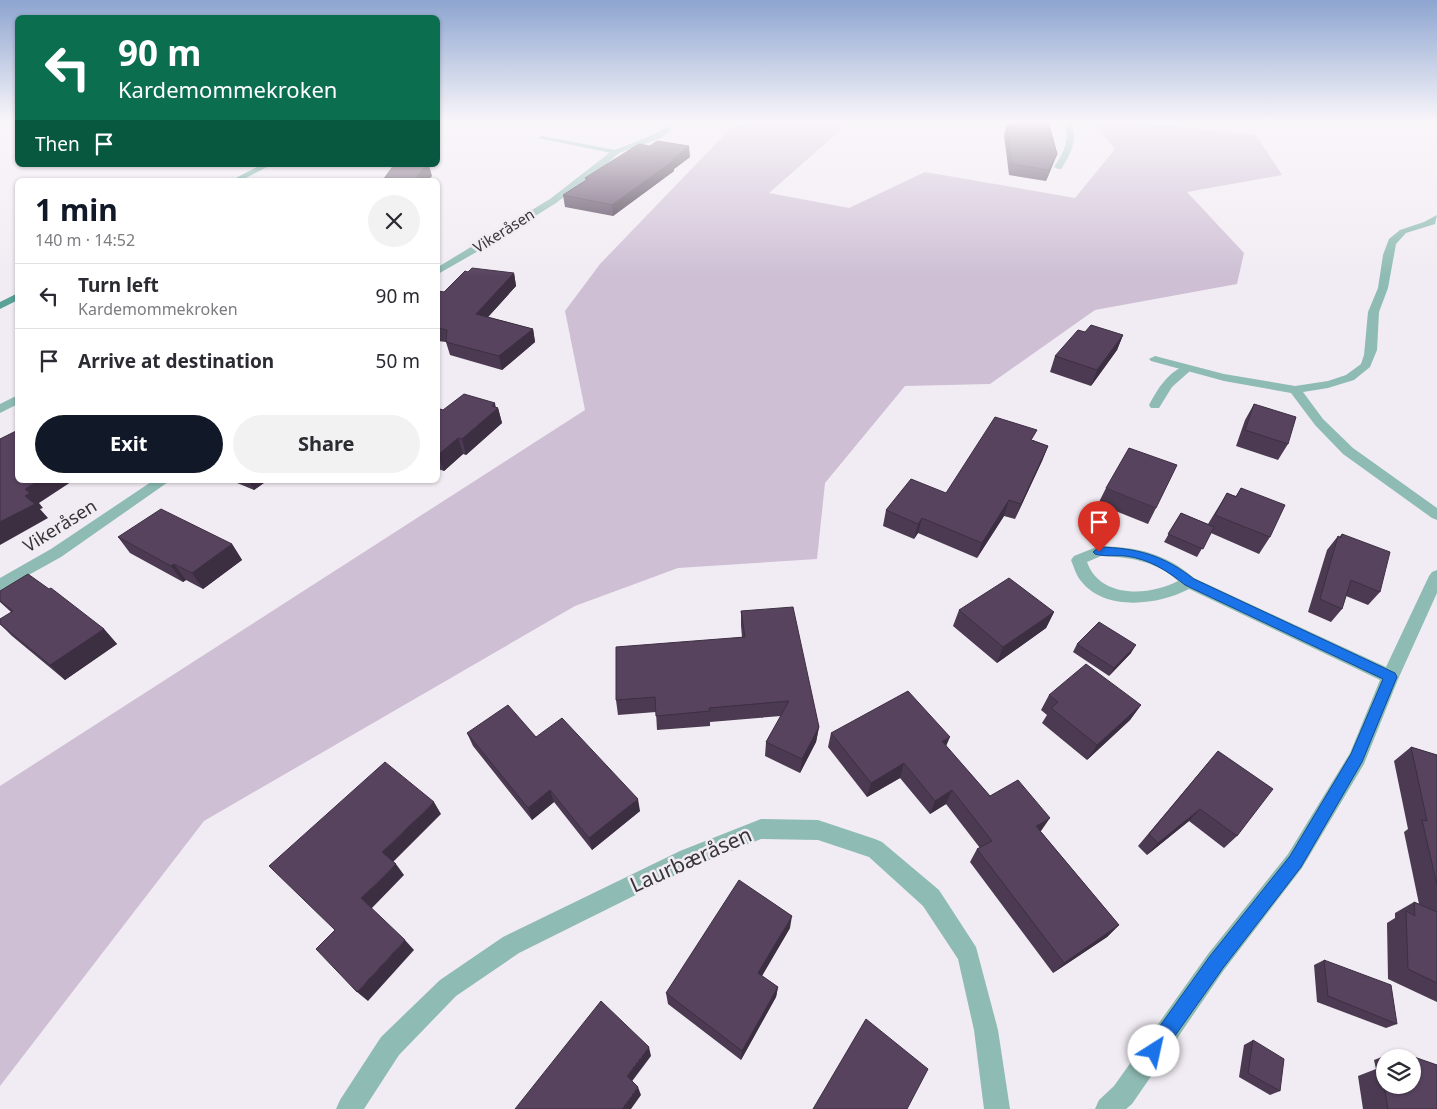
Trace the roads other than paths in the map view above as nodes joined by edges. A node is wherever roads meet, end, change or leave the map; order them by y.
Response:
1 (591, 173) edge
2 (1437, 218) edge
3 (440, 270) edge
4 (15, 298) edge
5 (0, 306) edge
6 (1155, 359) dead end
7 (1186, 369) junction
8 (1295, 390) junction
9 (15, 401) edge
10 (1155, 405) dead end
11 (0, 409) edge
12 (160, 483) edge
13 (1437, 515) edge
14 (1437, 576) edge
15 (1189, 582) junction
16 (0, 584) edge
17 (1390, 677) junction
18 (349, 1109) edge
19 (997, 1109) edge
20 (1108, 1109) edge

1 - 3 street, Vikeråsen
2 - 8 street
4 - 5 main road
6 - 7 street
7 - 8 street
7 - 10 street
8 - 13 street
9 - 11 street
12 - 16 street, Vikeråsen
14 - 17 street
15 - 15 street
15 - 17 street
17 - 20 street
18 - 19 street, Laurbæråsen

